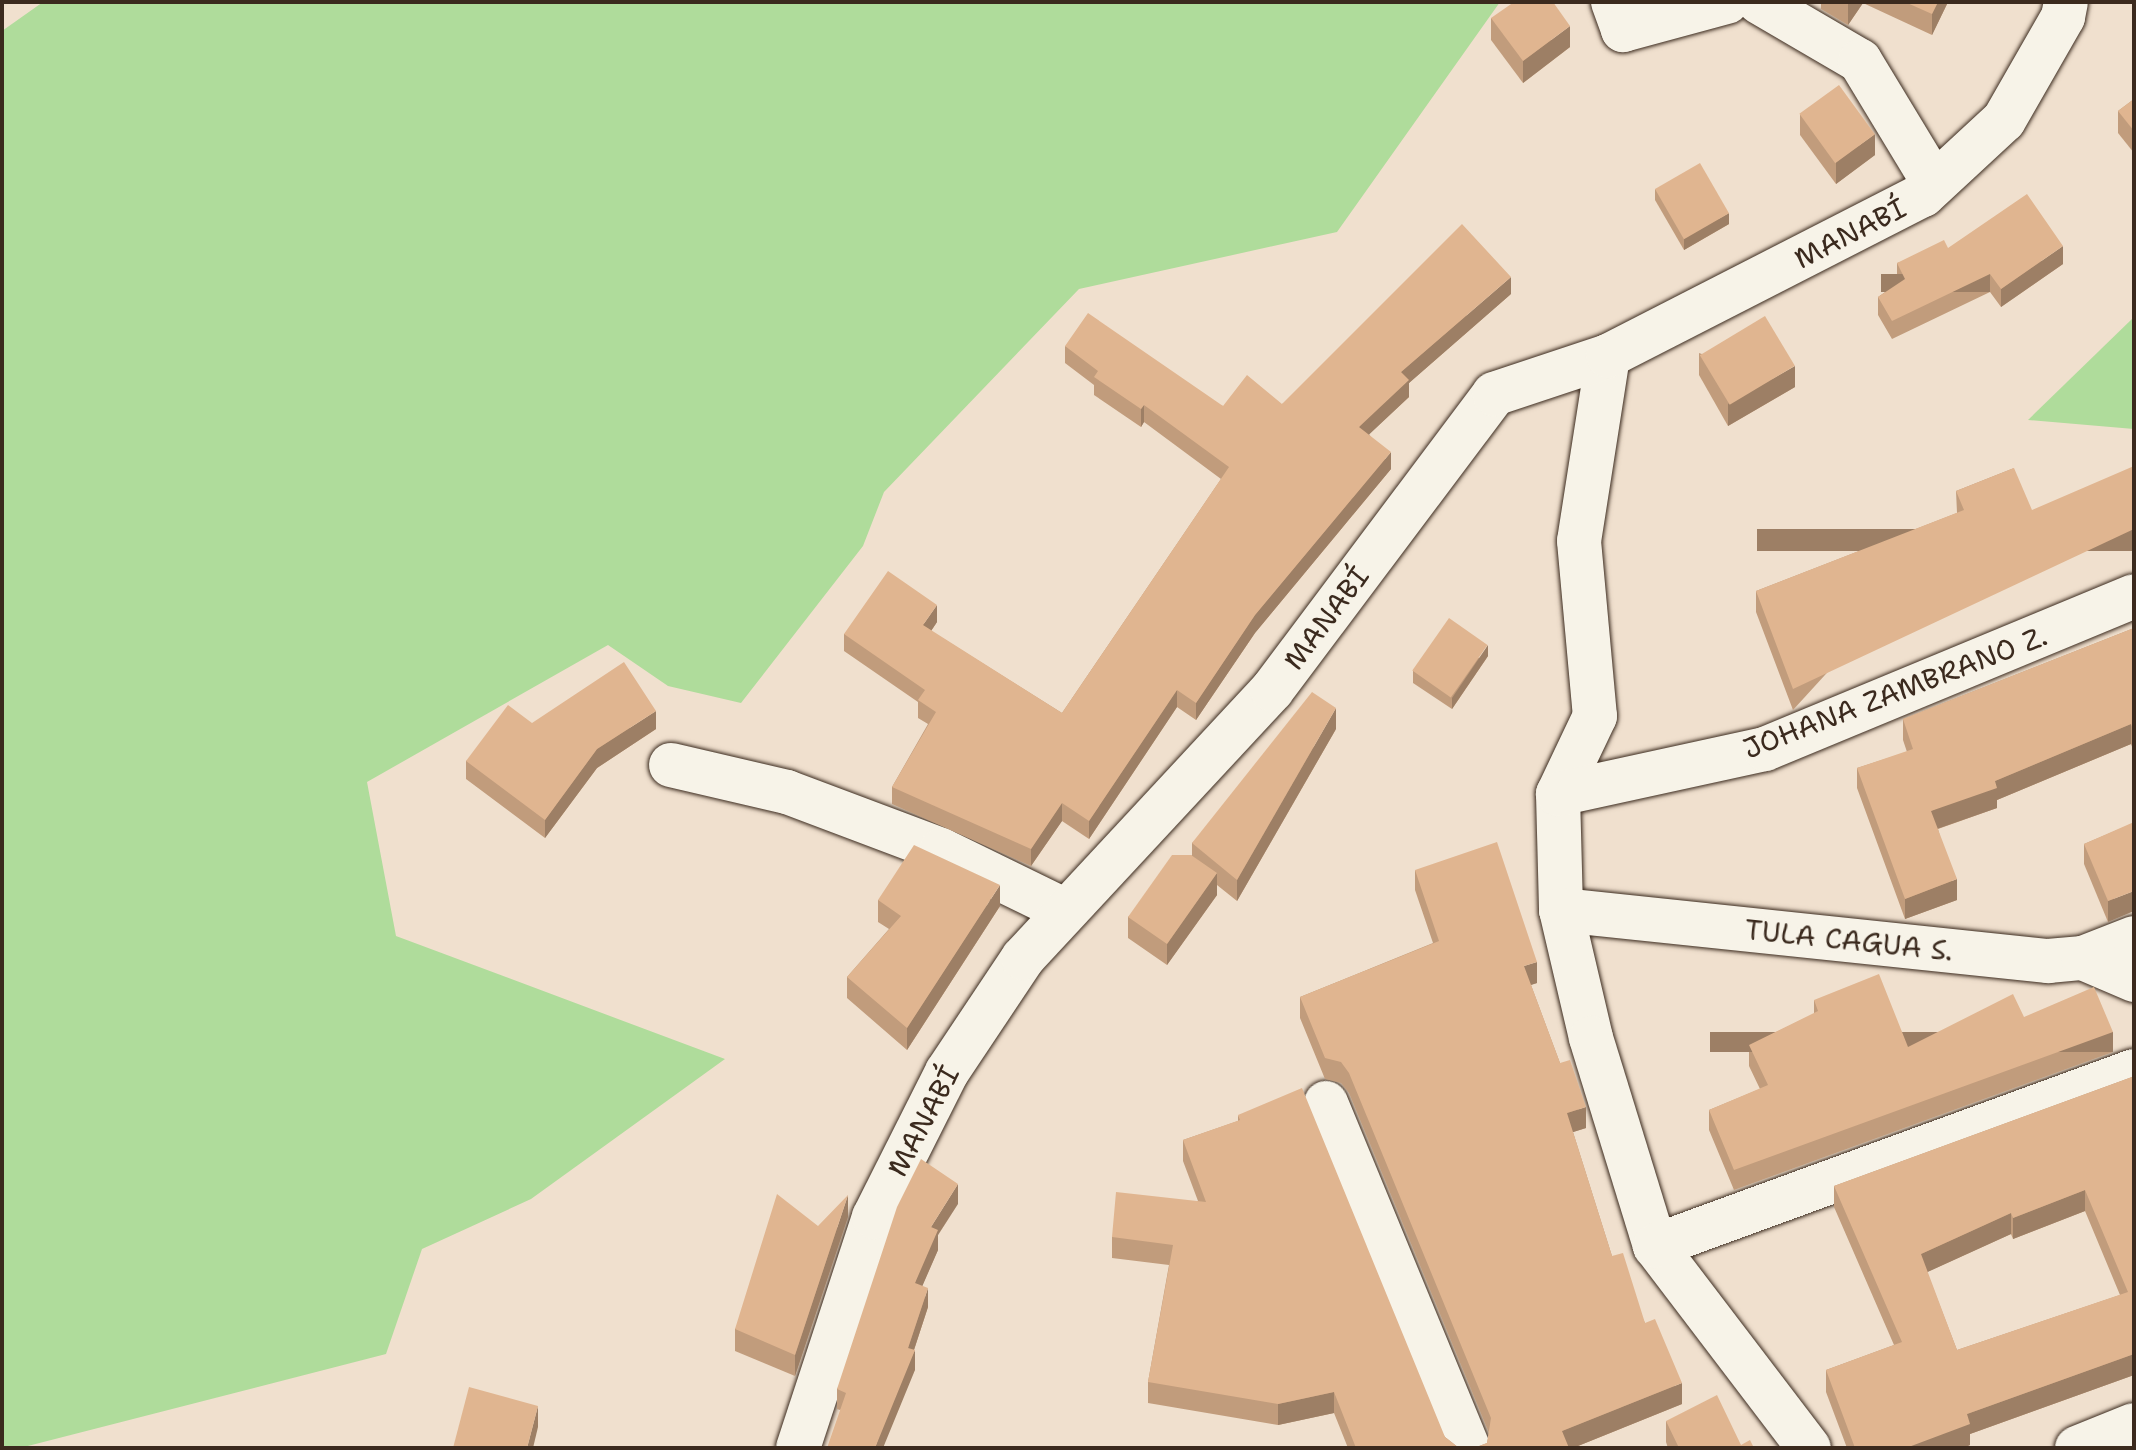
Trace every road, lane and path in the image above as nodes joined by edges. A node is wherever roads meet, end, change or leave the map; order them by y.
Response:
1 (1613, 2) edge
2 (1727, 2) edge
3 (1759, 2) edge
4 (2066, 2) edge
5 (1934, 183) junction
6 (1608, 356) junction
7 (2134, 596) edge
8 (671, 765) dead end
9 (1558, 794) junction
10 (1064, 910) junction
11 (1561, 910) junction
12 (2134, 938) edge
13 (2083, 958) junction
14 (2134, 980) edge
15 (2134, 1071) edge
16 (1326, 1103) dead end
17 (1655, 1246) junction
18 (2134, 1425) edge
19 (798, 1448) edge
20 (1468, 1448) edge
21 (1809, 1448) edge
22 (2077, 1448) edge

1 - 2 street
3 - 5 street
4 - 5 street, MANABÍ
5 - 6 street, MANABÍ
6 - 9 street
6 - 10 street, MANABÍ
7 - 9 street, JOHANA ZAMBRANO Z.
8 - 10 street
9 - 11 street
10 - 19 street, MANABÍ
11 - 13 street, TULA CAGUA S.
11 - 17 street
12 - 13 street, TULA CAGUA S.
13 - 14 street
15 - 17 street
16 - 20 street
17 - 21 street
18 - 22 street

